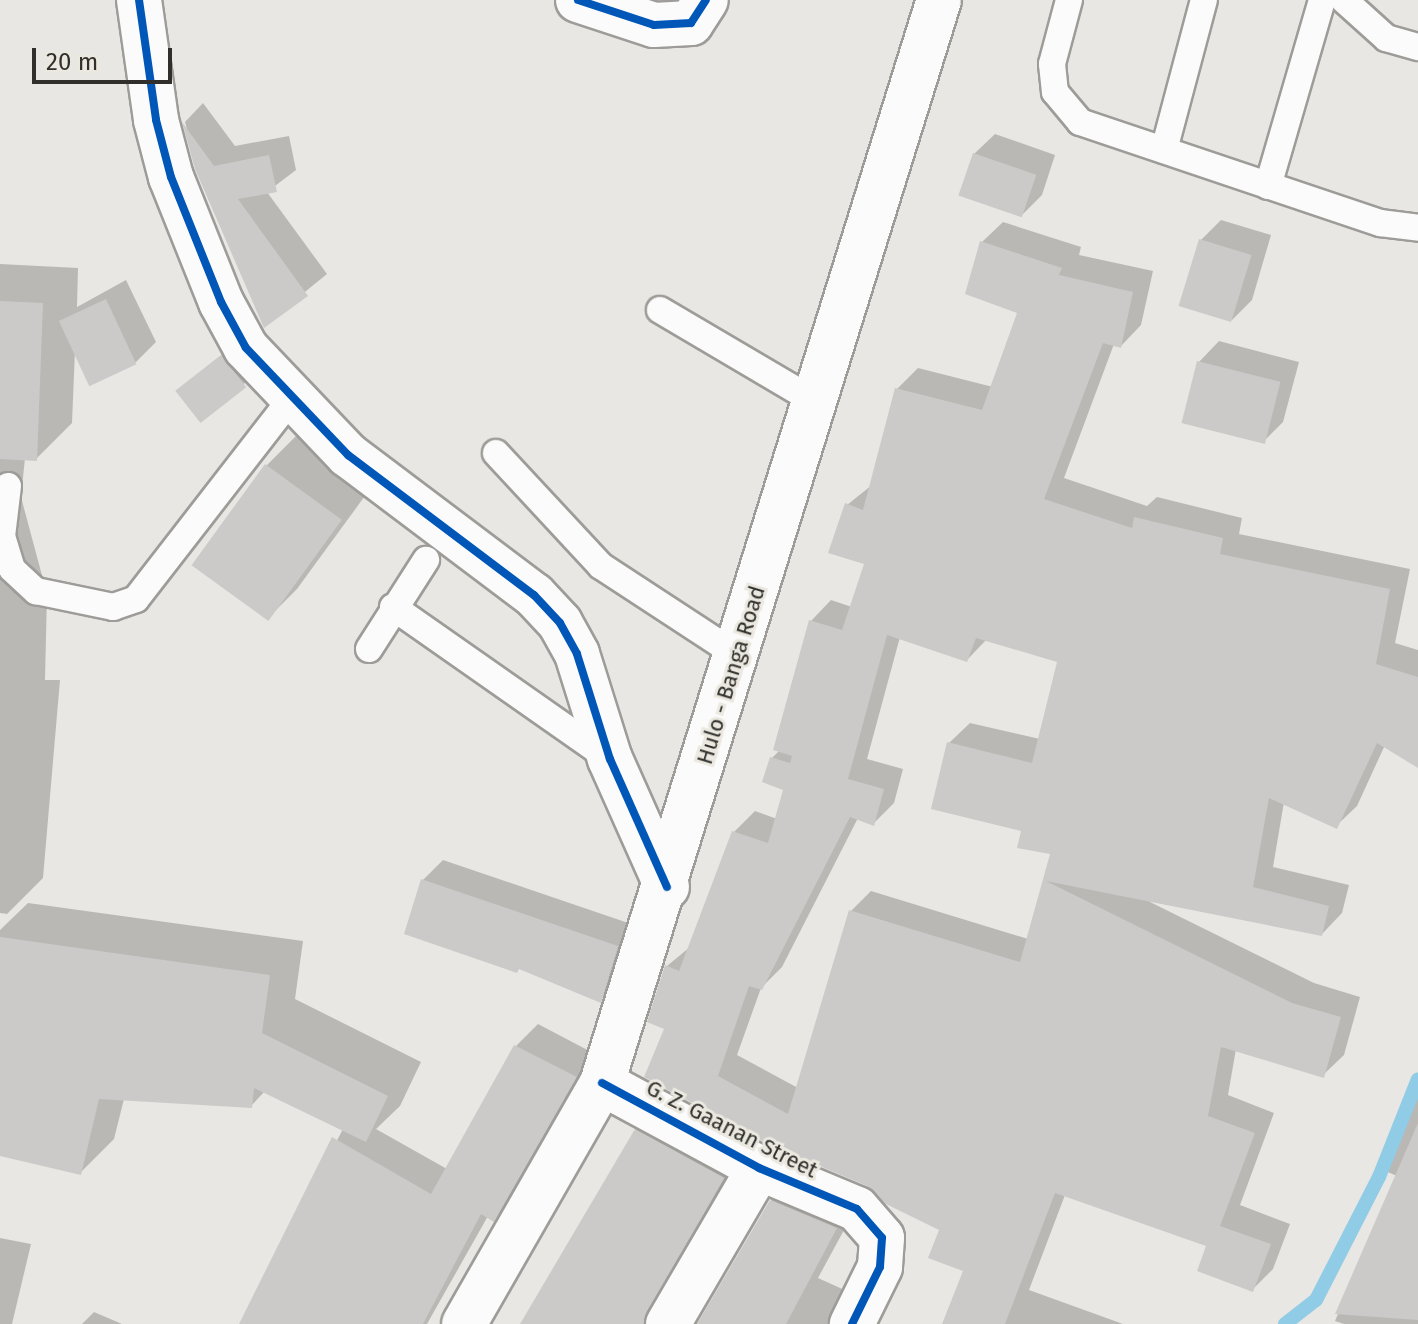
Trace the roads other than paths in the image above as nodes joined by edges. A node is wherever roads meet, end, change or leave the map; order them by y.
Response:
1 (139, 0) edge
2 (578, 0) edge
3 (706, 0) edge
4 (939, 0) edge
5 (1069, 0) edge
6 (1204, 0) edge
7 (1322, 0) edge
8 (1344, 0) edge
9 (1418, 47) edge
10 (1164, 150) junction
11 (1268, 186) junction
12 (1418, 228) edge
13 (660, 310) dead end
14 (292, 398) junction
15 (816, 402) junction
16 (496, 453) dead end
17 (8, 486) dead end
18 (426, 560) dead end
19 (393, 607) junction
20 (369, 649) dead end
21 (737, 655) junction
22 (610, 759) junction
23 (667, 887) junction
24 (602, 1083) junction
25 (759, 1168) junction
26 (464, 1324) edge
27 (668, 1324) edge
28 (852, 1324) edge

1 - 14 street
2 - 3 street
4 - 15 street, Hulo - Banga Road
5 - 10 lane
6 - 10 lane
7 - 11 lane
8 - 9 lane
10 - 11 lane
11 - 12 lane
13 - 15 lane
14 - 17 lane
14 - 22 street
15 - 21 street, Hulo - Banga Road
16 - 21 lane
18 - 19 lane
19 - 20 lane
19 - 22 lane
21 - 23 street, Hulo - Banga Road
22 - 23 street
23 - 24 street, Hulo - Banga Road
24 - 25 street, G. Z. Gaanan Street
24 - 26 street, Hulo - Banga Road
25 - 27 street
25 - 28 street, G. Z. Gaanan Street

